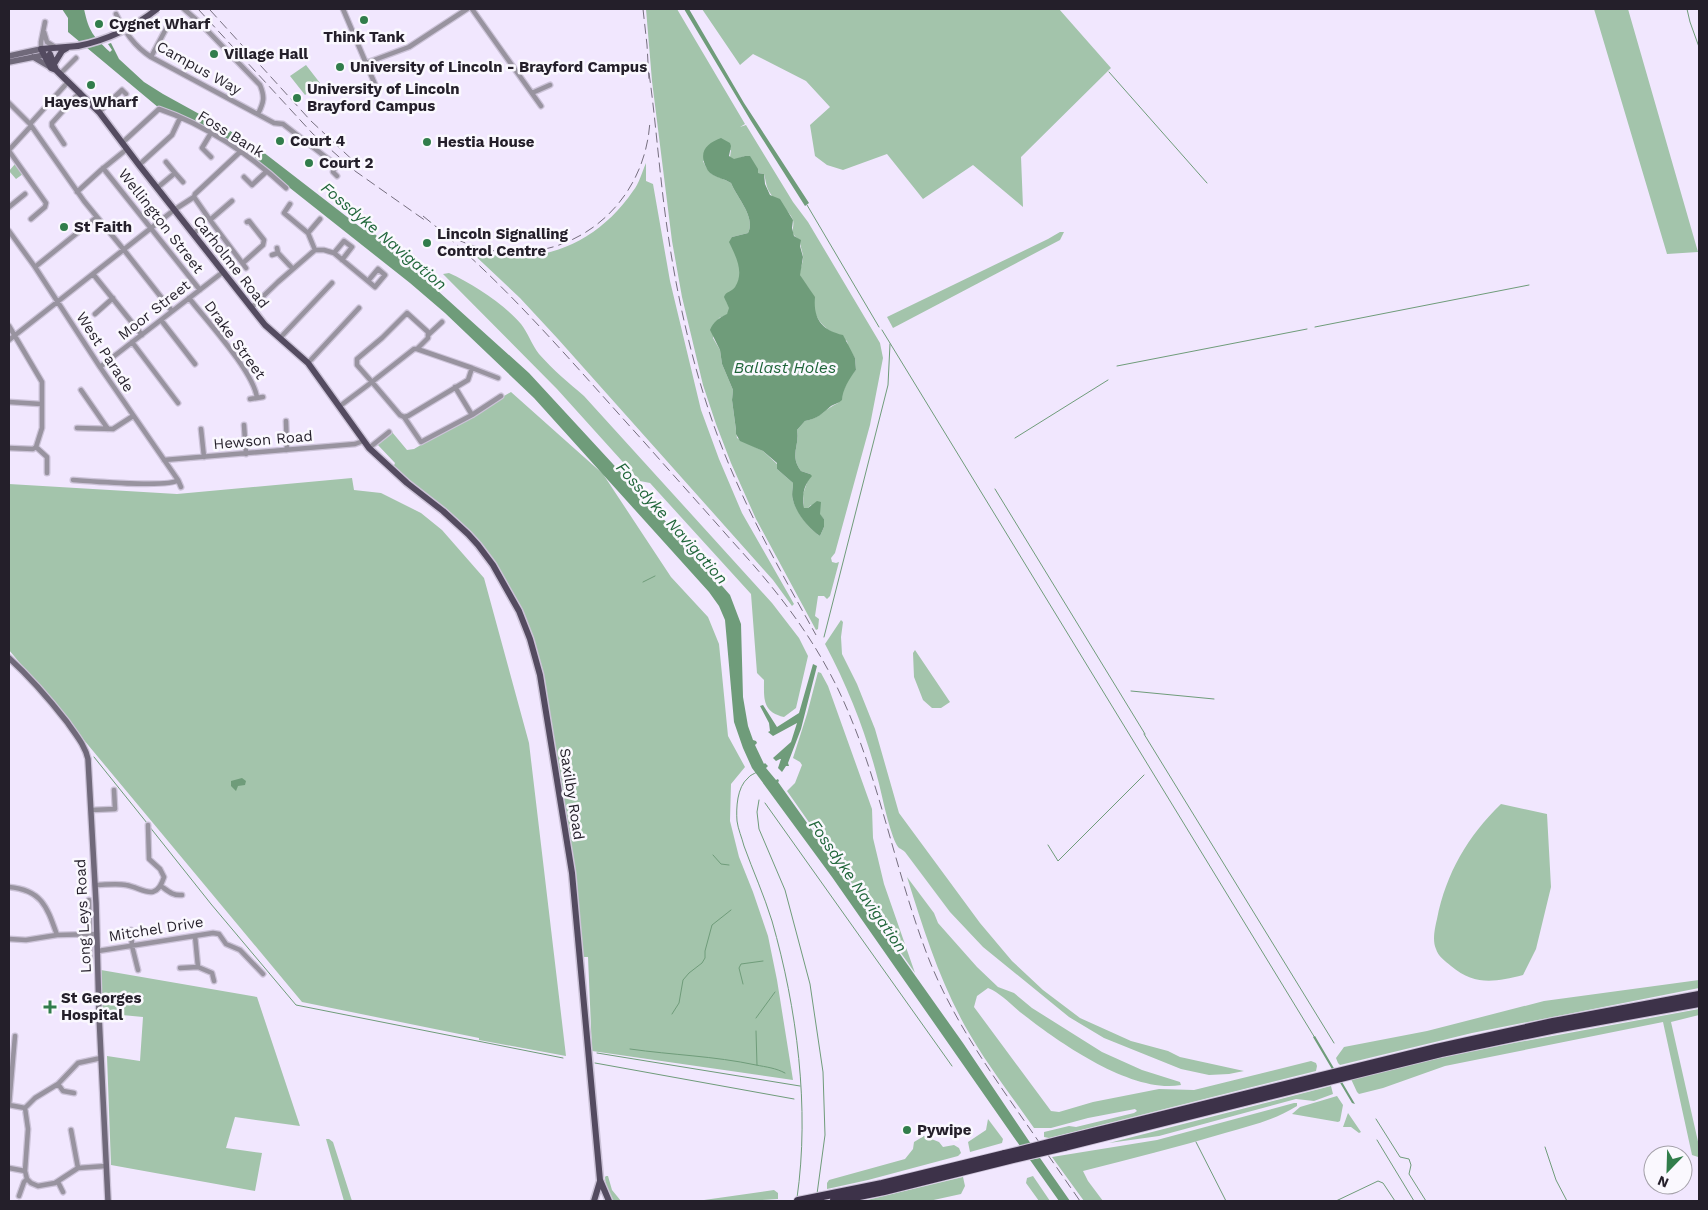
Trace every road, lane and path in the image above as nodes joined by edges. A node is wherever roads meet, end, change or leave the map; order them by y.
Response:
1 (157, 9) edge
2 (184, 9) edge
3 (343, 9) edge
4 (467, 9) edge
5 (472, 9) edge
6 (116, 14) dead end
7 (46, 22) dead end
8 (167, 27) dead end
9 (44, 32) junction
10 (55, 47) junction
11 (64, 49) junction
12 (44, 50) junction
13 (9, 56) edge
14 (33, 57) junction
15 (151, 57) junction
16 (76, 58) dead end
17 (9, 62) edge
18 (366, 63) junction
19 (55, 69) junction
20 (68, 82) junction
21 (550, 85) dead end
22 (377, 89) dead end
23 (80, 92) junction
24 (532, 93) junction
25 (126, 94) dead end
26 (10, 105) edge
27 (541, 106) dead end
28 (99, 112) junction
29 (258, 114) junction
30 (180, 118) junction
31 (30, 125) junction
32 (211, 133) junction
33 (122, 143) junction
34 (197, 143) dead end
35 (64, 144) dead end
36 (202, 148) junction
37 (126, 149) junction
38 (9, 151) edge
39 (240, 152) junction
40 (211, 157) dead end
41 (166, 162) dead end
42 (139, 165) junction
43 (103, 168) junction
44 (266, 172) junction
45 (175, 173) junction
46 (337, 176) dead end
47 (244, 177) dead end
48 (183, 182) dead end
49 (157, 188) junction
50 (286, 188) dead end
51 (78, 192) junction
52 (25, 194) dead end
53 (194, 197) junction
54 (232, 201) dead end
55 (290, 204) dead end
56 (9, 207) edge
57 (174, 210) junction
58 (284, 213) junction
59 (97, 217) junction
60 (31, 219) dead end
61 (279, 219) dead end
62 (210, 220) junction
63 (320, 220) dead end
64 (247, 222) dead end
65 (203, 226) dead end
66 (152, 228) junction
67 (9, 231) edge
68 (308, 233) junction
69 (193, 234) junction
70 (230, 247) junction
71 (124, 250) junction
72 (315, 250) junction
73 (276, 252) dead end
74 (222, 253) dead end
75 (334, 254) junction
76 (342, 260) junction
77 (242, 262) junction
78 (35, 267) junction
79 (246, 268) dead end
80 (293, 269) junction
81 (223, 272) junction
82 (93, 274) junction
83 (368, 281) dead end
84 (332, 282) dead end
85 (200, 290) junction
86 (112, 298) junction
87 (189, 298) junction
88 (58, 302) junction
89 (252, 308) junction
90 (359, 308) dead end
91 (172, 311) junction
92 (95, 314) dead end
93 (161, 320) junction
94 (442, 322) dead end
95 (9, 326) edge
96 (142, 335) junction
97 (428, 335) junction
98 (15, 336) junction
99 (280, 338) junction
100 (9, 340) edge
101 (132, 342) junction
102 (417, 349) junction
103 (308, 363) junction
104 (195, 364) dead end
105 (100, 367) junction
106 (472, 368) junction
107 (498, 378) dead end
108 (372, 382) junction
109 (455, 387) junction
110 (81, 390) dead end
111 (500, 396) dead end
112 (263, 397) dead end
113 (257, 398) junction
114 (250, 399) dead end
115 (9, 402) edge
116 (178, 403) dead end
117 (41, 404) junction
118 (340, 406) junction
119 (472, 415) junction
120 (133, 416) junction
121 (404, 417) junction
122 (286, 421) dead end
123 (244, 425) dead end
124 (77, 428) dead end
125 (108, 429) junction
126 (201, 430) dead end
127 (389, 432) dead end
128 (364, 441) junction
129 (36, 447) junction
130 (9, 448) edge
131 (369, 448) junction
132 (287, 450) junction
133 (246, 454) junction
134 (204, 457) junction
135 (164, 460) junction
136 (389, 468) joint
137 (47, 472) dead end
138 (73, 480) dead end
139 (178, 480) junction
140 (181, 487) dead end
141 (9, 658) edge
142 (114, 790) dead end
143 (91, 810) junction
144 (148, 825) dead end
145 (95, 885) junction
146 (161, 886) junction
147 (9, 887) edge
148 (182, 895) dead end
149 (89, 900) dead end
150 (131, 930) dead end
151 (57, 934) junction
152 (90, 934) junction
153 (97, 934) junction
154 (195, 936) junction
155 (9, 939) edge
156 (132, 946) junction
157 (98, 952) junction
158 (90, 958) dead end
159 (198, 967) junction
160 (180, 968) dead end
161 (138, 970) dead end
162 (263, 974) dead end
163 (214, 981) dead end
164 (1699, 995) edge
165 (1699, 1003) edge
166 (15, 1036) dead end
167 (101, 1058) junction
168 (11, 1063) edge
169 (1343, 1073) junction
170 (58, 1084) junction
171 (74, 1093) dead end
172 (9, 1105) edge
173 (25, 1108) junction
174 (71, 1130) dead end
175 (106, 1166) junction
176 (9, 1168) edge
177 (78, 1168) junction
178 (25, 1171) junction
179 (27, 1179) junction
180 (600, 1180) junction
181 (58, 1182) junction
182 (63, 1192) dead end
183 (19, 1196) dead end
184 (832, 1199) edge
185 (108, 1201) edge
186 (594, 1201) edge
187 (609, 1201) edge
188 (798, 1201) edge

1 - 11 main road, bridge
2 - 29 street, Campus Way
3 - 18 street
4 - 18 street
5 - 24 street
6 - 15 street, Campus Way
7 - 9 street
8 - 15 street
9 - 10 street
9 - 12 street
10 - 11 main road
10 - 12 main road
11 - 12 main road
11 - 19 main road
12 - 13 street
12 - 14 street
12 - 19 main road, Carholme Road
14 - 17 street
14 - 19 street
15 - 29 street, Campus Way
16 - 19 street
18 - 22 street
19 - 20 main road, Carholme Road
20 - 23 main road, Carholme Road
20 - 31 street
21 - 24 street
23 - 28 main road, Carholme Road
23 - 35 street
24 - 27 street
25 - 28 street
26 - 31 street
28 - 33 main road, Carholme Road
29 - 46 street, Campus Way
30 - 32 street, Foss Bank
30 - 33 street, Foss Bank
30 - 42 street
31 - 38 street
31 - 51 street
32 - 36 street
32 - 39 street, Foss Bank
33 - 37 main road, Carholme Road
34 - 36 street
36 - 40 street
37 - 42 main road, Carholme Road
37 - 43 street
38 - 60 street
39 - 44 street, Foss Bank
39 - 53 street
41 - 45 street
42 - 49 main road, Carholme Road
43 - 51 street
43 - 66 street, Wellington Street
44 - 47 street
44 - 50 street, Foss Bank
45 - 48 street
45 - 49 street
49 - 57 main road, Carholme Road
51 - 59 street
52 - 56 street
53 - 57 street
53 - 62 street
54 - 62 street
55 - 58 street
57 - 66 street
57 - 69 main road, Carholme Road
58 - 61 street
58 - 68 street
59 - 71 street
59 - 78 street
62 - 70 street
63 - 68 street
64 - 77 street
65 - 69 street
66 - 71 street
66 - 85 street, Wellington Street
67 - 78 street, West Parade
68 - 72 street
69 - 81 main road, Carholme Road
70 - 74 street
70 - 77 street
71 - 82 street
71 - 91 street
72 - 75 street
72 - 80 street
73 - 80 street
75 - 76 street
75 - 76 street
76 - 83 street
77 - 79 street
78 - 88 street, West Parade
80 - 89 street
81 - 85 street, Moor Street
81 - 89 main road, Carholme Road
82 - 86 street
82 - 88 street
84 - 99 street
85 - 87 street, Moor Street
86 - 92 street
86 - 96 street
87 - 91 street, Moor Street
87 - 113 street, Drake Street
88 - 98 street
88 - 105 street, West Parade
89 - 99 main road, Carholme Road
90 - 103 street
91 - 93 street, Moor Street
93 - 96 street, Moor Street
93 - 104 street
94 - 97 street
95 - 98 street
96 - 101 street, Moor Street
97 - 102 street
97 - 108 street
98 - 100 street
98 - 117 street
99 - 103 main road, Carholme Road
101 - 105 street, Moor Street
101 - 116 street
102 - 106 street
102 - 108 street
103 - 118 main road, Carholme Road
105 - 120 street, West Parade
106 - 107 street
106 - 109 street
108 - 118 street
108 - 121 street
109 - 119 street
109 - 121 street
110 - 125 street
111 - 119 street
112 - 113 street, Drake Street
113 - 114 street, Drake Street
115 - 117 street
117 - 129 street
118 - 128 main road, Carholme Road
119 - 121 street
120 - 125 street
120 - 135 street, West Parade
122 - 132 street
123 - 133 street
124 - 125 street
126 - 134 street
127 - 131 street
128 - 131 main road, Carholme Road
128 - 132 street, Hewson Road
129 - 130 street
129 - 137 street
131 - 136 main road, Carholme Road
132 - 133 street, Hewson Road
133 - 134 street, Hewson Road
134 - 135 street, Hewson Road
135 - 139 street, West Parade
136 - 180 main road, Saxilby Road
138 - 139 street
139 - 140 street, West Parade
141 - 143 street, Long Leys Road
142 - 143 street
143 - 145 street, Long Leys Road
144 - 146 street
145 - 146 street
145 - 153 street, Long Leys Road
146 - 148 street
147 - 151 street
149 - 152 street
150 - 156 street
151 - 152 street
151 - 155 street
152 - 153 street
152 - 158 street
153 - 157 street, Long Leys Road
154 - 156 street, Mitchel Drive
154 - 159 street
154 - 162 street, Mitchel Drive
156 - 157 street, Mitchel Drive
156 - 161 street
157 - 167 street, Long Leys Road
159 - 160 street
159 - 163 street
164 - 169 highway
165 - 169 highway
166 - 168 street
167 - 170 street
167 - 175 street, Long Leys Road
168 - 172 street
169 - 184 highway, bridge
170 - 171 street
170 - 173 street
172 - 173 street
173 - 178 street
174 - 177 street
175 - 177 street
175 - 185 street, Long Leys Road
176 - 178 street
177 - 181 street
178 - 179 street
179 - 181 street
179 - 183 street
180 - 186 main road, Saxilby Road
180 - 187 main road, Saxilby Road
181 - 182 street
184 - 188 highway

